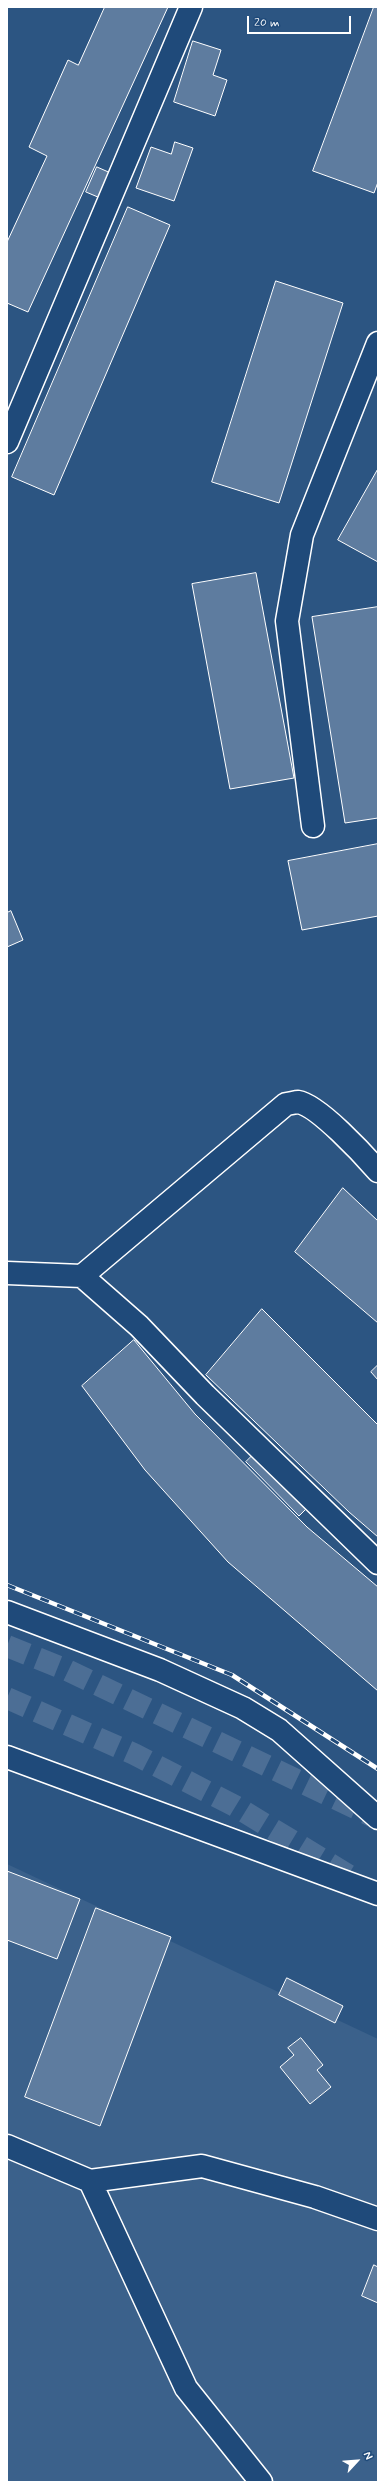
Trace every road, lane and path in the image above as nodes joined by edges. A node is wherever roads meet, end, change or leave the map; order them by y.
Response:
1 (191, 7) edge
2 (378, 343) edge
3 (7, 442) edge
4 (313, 826) dead end
5 (378, 1171) edge
6 (7, 1273) edge
7 (82, 1276) junction
8 (378, 1563) edge
9 (7, 1612) edge
10 (7, 1757) edge
11 (378, 1818) edge
12 (378, 1894) edge
13 (7, 2146) edge
14 (90, 2181) junction
15 (378, 2219) edge
16 (260, 2482) edge

1 - 3 street
2 - 4 street
5 - 7 street
6 - 7 street
7 - 8 street
9 - 11 street
10 - 12 street
13 - 14 street
14 - 15 street
14 - 16 street

